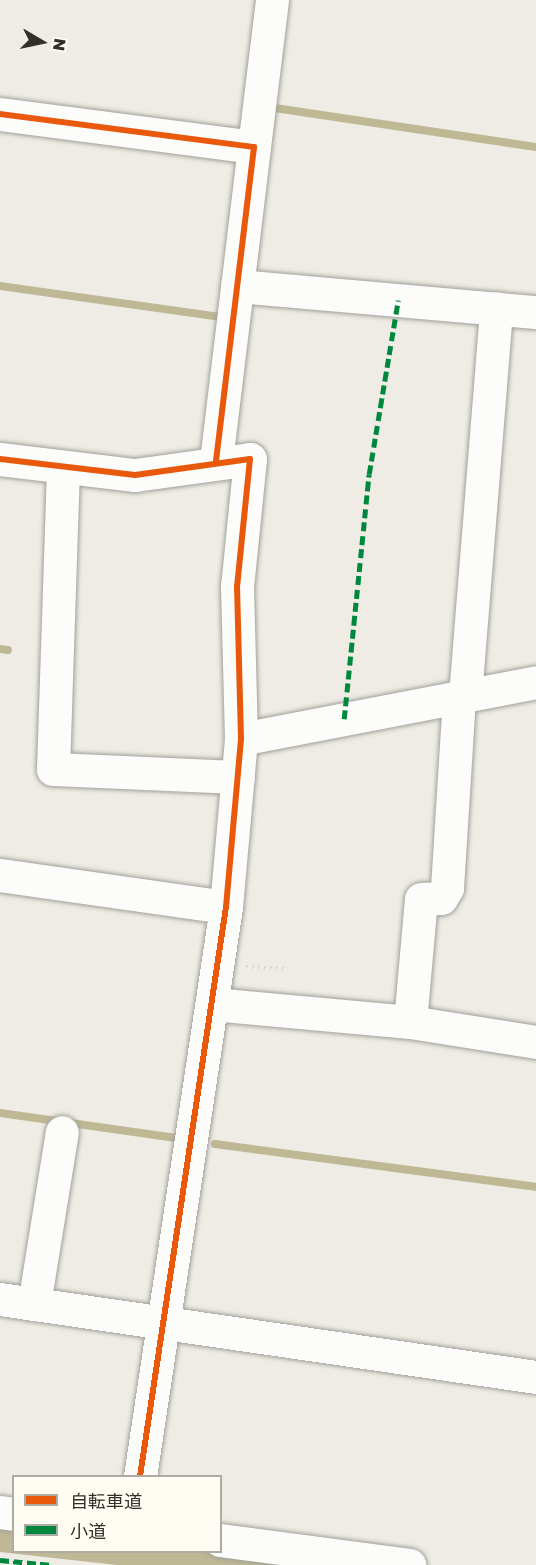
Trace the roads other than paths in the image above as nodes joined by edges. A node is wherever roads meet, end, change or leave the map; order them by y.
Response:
1 (272, 0) edge
2 (0, 114) edge
3 (254, 147) junction
4 (237, 286) junction
5 (496, 308) junction
6 (536, 312) edge
7 (0, 459) edge
8 (216, 463) junction
9 (63, 468) junction
10 (536, 682) edge
11 (462, 697) junction
12 (241, 738) junction
13 (238, 777) junction
14 (0, 875) edge
15 (226, 907) junction
16 (212, 1004) junction
17 (410, 1022) junction
18 (536, 1042) edge
19 (62, 1131) dead end
20 (0, 1299) edge
21 (34, 1304) junction
22 (165, 1322) junction
23 (536, 1377) edge
24 (140, 1475) edge
25 (222, 1540) edge
26 (409, 1565) edge

1 - 3 street
2 - 3 street
3 - 4 street
4 - 5 street
4 - 8 street
5 - 6 street
5 - 11 street
7 - 9 street
8 - 9 street
8 - 12 street
9 - 13 street
10 - 11 street
11 - 12 street
11 - 17 street
12 - 13 street
13 - 15 street
14 - 15 street
15 - 16 street
16 - 17 street
16 - 22 street
17 - 18 street
19 - 21 street
20 - 21 street
21 - 22 street
22 - 23 street
22 - 24 street
25 - 26 street

